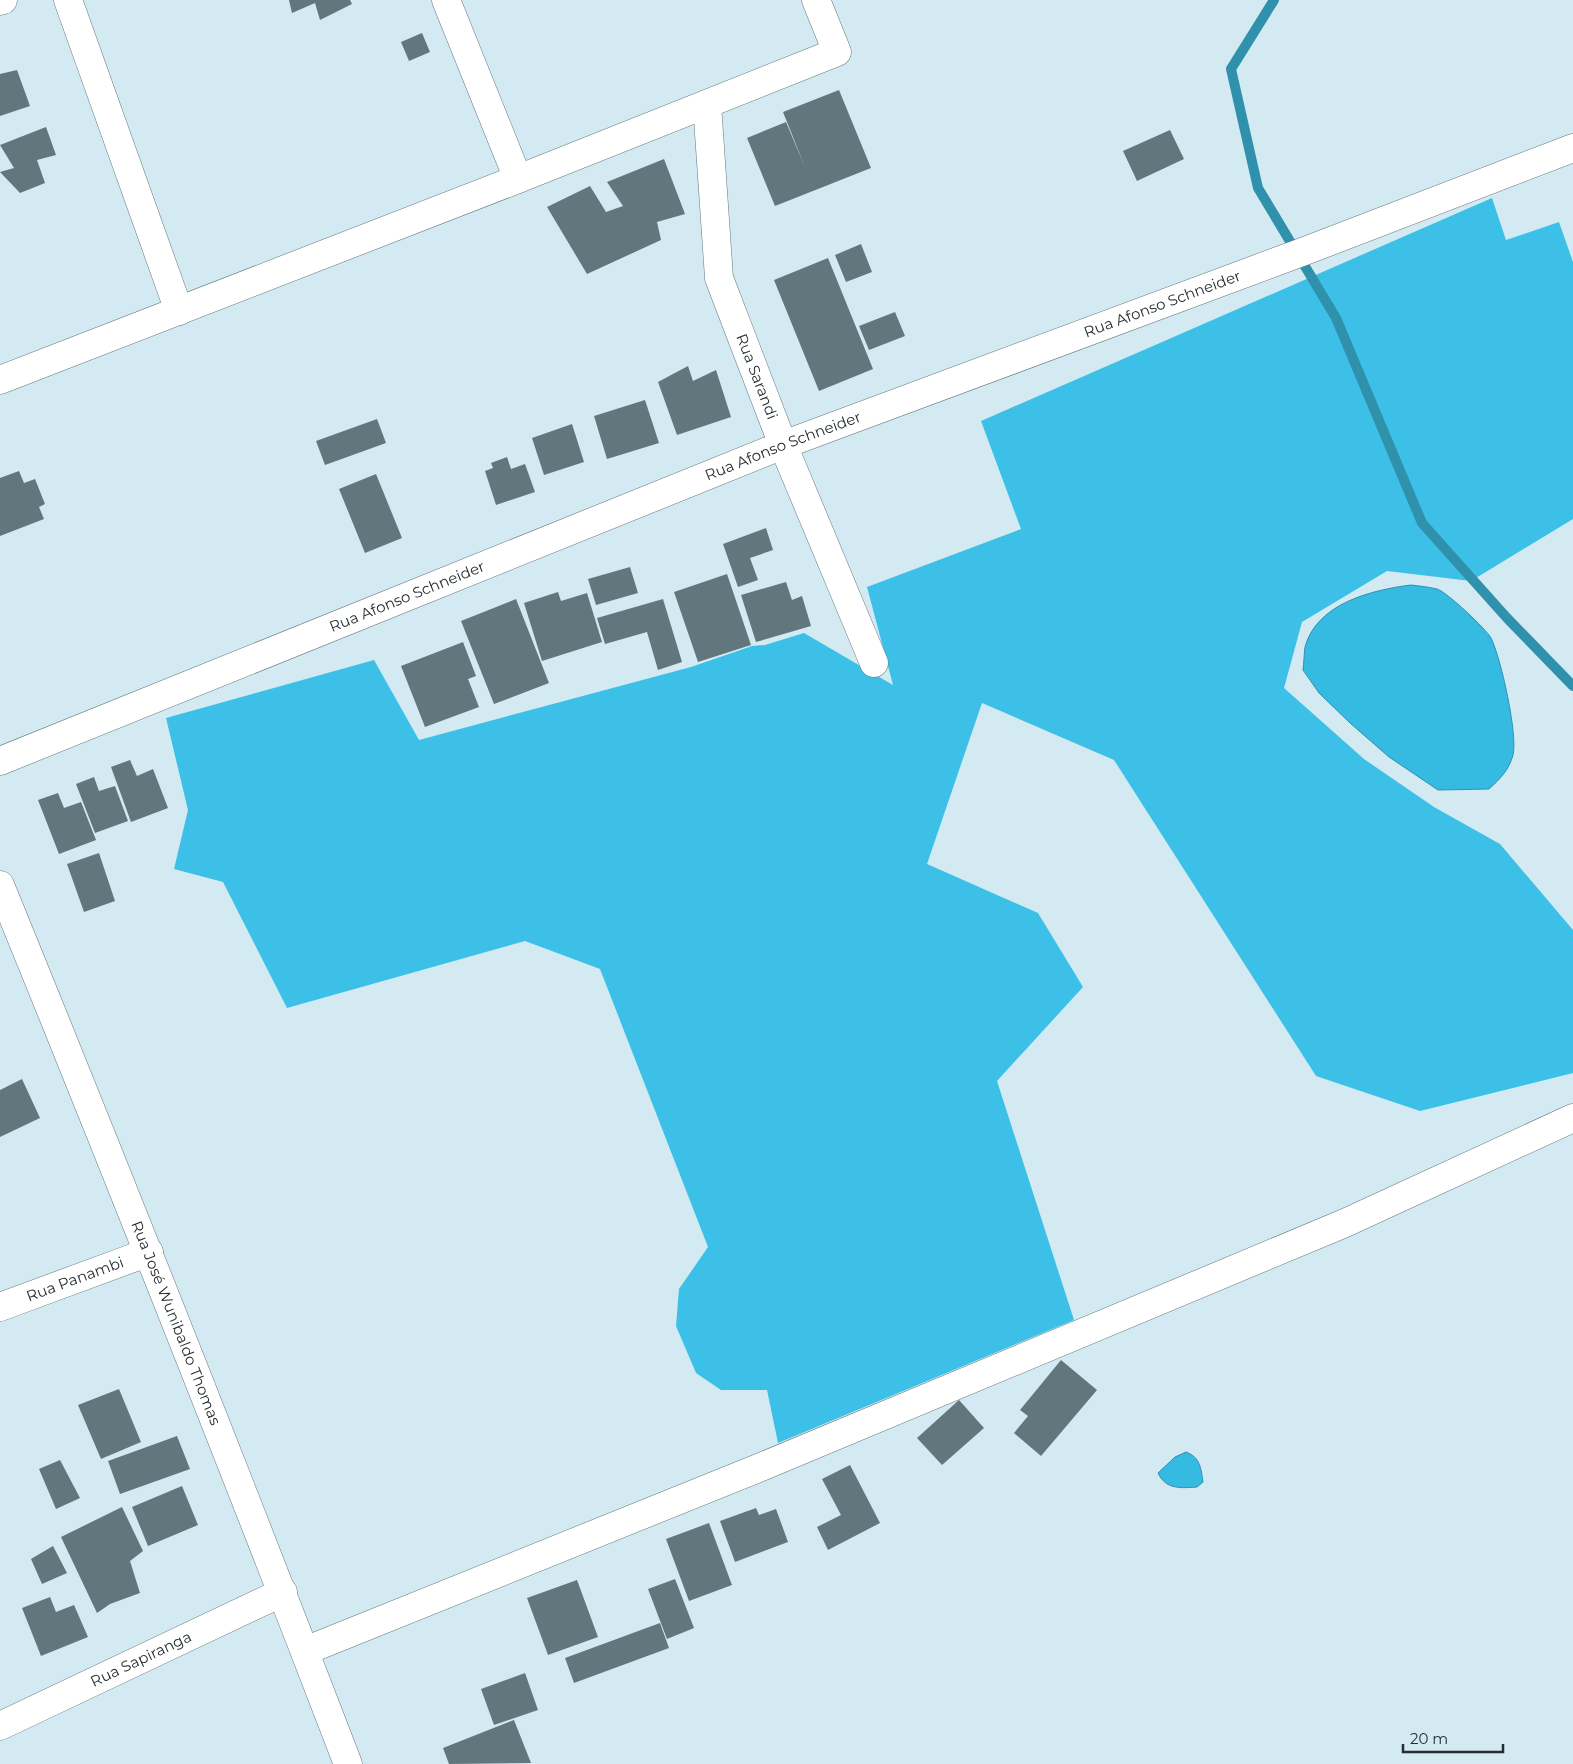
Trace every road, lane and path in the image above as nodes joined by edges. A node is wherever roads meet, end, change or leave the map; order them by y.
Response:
1 (68, 0) edge
2 (446, 0) edge
3 (816, 0) edge
4 (706, 104) junction
5 (1573, 148) edge
6 (518, 179) junction
7 (178, 311) junction
8 (0, 380) edge
9 (783, 445) junction
10 (874, 663) dead end
11 (0, 761) edge
12 (0, 885) edge
13 (1573, 1118) edge
14 (149, 1252) junction
15 (0, 1307) edge
16 (283, 1592) junction
17 (304, 1651) junction
18 (0, 1726) edge
19 (348, 1764) edge

1 - 7 street
2 - 6 street
3 - 4 street
4 - 6 street
4 - 9 street, Rua Sarandi
5 - 9 street, Rua Afonso Schneider
6 - 7 street
7 - 8 street
9 - 10 street, Rua Sarandi
9 - 11 street, Rua Afonso Schneider
12 - 14 street, Rua José Wunibaldo Thomas
13 - 17 street
14 - 15 street, Rua Panambi
14 - 16 street, Rua José Wunibaldo Thomas
16 - 17 street, Rua José Wunibaldo Thomas
16 - 18 street, Rua Sapiranga
17 - 19 street, Rua José Wunibaldo Thomas

